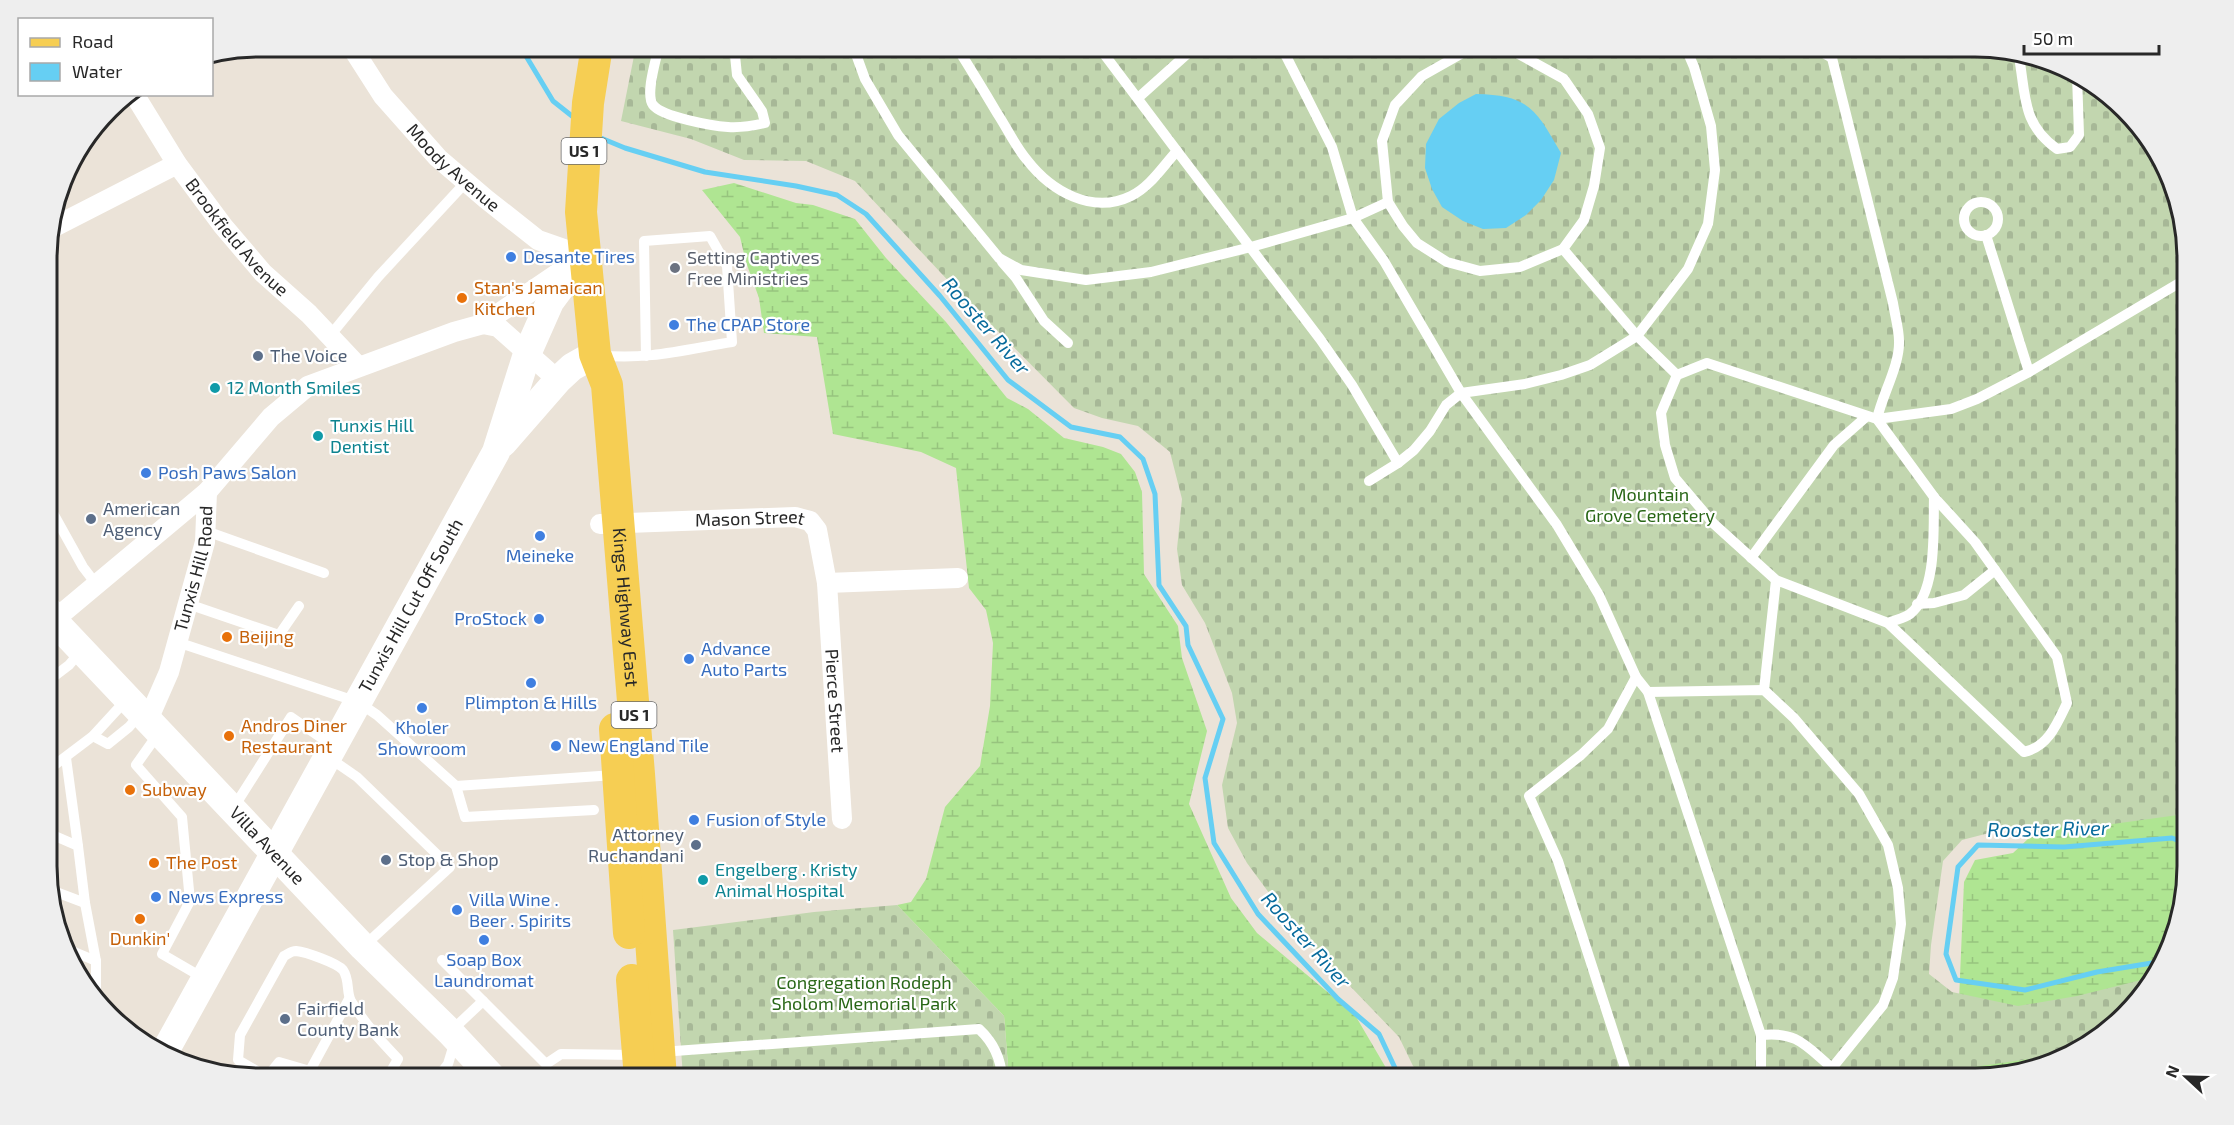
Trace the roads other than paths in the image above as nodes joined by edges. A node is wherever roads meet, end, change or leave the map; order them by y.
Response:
1 (358, 57) edge
2 (595, 57) edge
3 (658, 57) edge
4 (735, 57) edge
5 (858, 57) edge
6 (963, 57) edge
7 (1106, 57) edge
8 (1184, 57) edge
9 (1287, 57) edge
10 (1456, 57) edge
11 (1526, 57) edge
12 (1690, 57) edge
13 (1832, 58) edge
14 (2020, 63) edge
15 (2077, 86) edge
16 (137, 98) edge
17 (1138, 98) junction
18 (1177, 151) junction
19 (177, 164) junction
20 (466, 182) junction
21 (1388, 202) junction
22 (1353, 218) junction
23 (60, 224) edge
24 (1986, 235) dead end
25 (1251, 247) junction
26 (1563, 249) junction
27 (584, 256) junction
28 (999, 258) junction
29 (2177, 284) edge
30 (483, 324) junction
31 (1637, 336) junction
32 (329, 337) junction
33 (1068, 343) dead end
34 (527, 354) junction
35 (595, 354) junction
36 (646, 356) junction
37 (358, 366) junction
38 (2029, 372) junction
39 (1677, 375) junction
40 (558, 380) junction
41 (1461, 393) junction
42 (1871, 418) junction
43 (496, 452) junction
44 (1398, 463) junction
45 (1369, 481) dead end
46 (207, 492) junction
47 (1934, 497) junction
48 (57, 520) edge
49 (610, 524) junction
50 (206, 531) junction
51 (1751, 558) junction
52 (1995, 570) junction
53 (324, 573) dead end
54 (958, 578) dead end
55 (1776, 580) junction
56 (827, 583) junction
57 (96, 584) junction
58 (188, 604) junction
59 (1917, 604) junction
60 (299, 606) dead end
61 (57, 614) edge
62 (1888, 623) junction
63 (57, 626) edge
64 (177, 642) junction
65 (82, 650) junction
66 (57, 671) edge
67 (1636, 677) junction
68 (1764, 690) junction
69 (1648, 692) junction
70 (358, 702) junction
71 (144, 716) junction
72 (93, 736) junction
73 (330, 751) junction
74 (66, 758) junction
75 (57, 764) edge
76 (628, 774) junction
77 (456, 786) junction
78 (232, 810) junction
79 (594, 810) dead end
80 (842, 819) dead end
81 (57, 837) edge
82 (78, 846) junction
83 (274, 854) junction
84 (59, 893) edge
85 (85, 903) junction
86 (363, 947) junction
87 (77, 953) edge
88 (442, 960) dead end
89 (96, 962) junction
90 (206, 980) junction
91 (96, 985) edge
92 (350, 999) junction
93 (483, 1001) junction
94 (453, 1035) junction
95 (1761, 1035) junction
96 (168, 1046) edge
97 (650, 1066) edge
98 (251, 1067) edge
99 (1831, 1067) joint
100 (274, 1068) edge
101 (292, 1068) edge
102 (312, 1068) edge
103 (393, 1068) edge
104 (445, 1068) edge
105 (484, 1068) edge
106 (1000, 1068) edge
107 (1625, 1068) edge
108 (1761, 1068) edge

1 - 20 street, Moody Avenue
2 - 27 main road, Kings Highway East / US 1
3 - 4 lane
5 - 28 lane
6 - 18 lane
7 - 17 lane
8 - 17 lane
9 - 22 lane
10 - 21 lane
11 - 26 lane
12 - 31 lane
13 - 42 lane
14 - 15 lane
16 - 19 street, Brookfield Avenue
17 - 18 lane
18 - 25 lane
19 - 23 street
19 - 32 street, Brookfield Avenue
20 - 27 street, Moody Avenue
20 - 32 lane
21 - 22 lane
21 - 26 lane
22 - 25 lane
22 - 41 lane
24 - 38 lane
25 - 28 lane
25 - 44 lane
26 - 31 lane
27 - 30 street, Tunxis Hill Road
27 - 34 main road, Tunxis Hill Cut Off South
27 - 35 main road, Kings Highway East / US 1
28 - 33 lane
29 - 38 lane
30 - 34 street
30 - 37 street, Tunxis Hill Road
31 - 39 lane
31 - 41 lane
32 - 37 street, Brookfield Avenue
34 - 40 street
34 - 43 main road, Tunxis Hill Cut Off South
35 - 36 lane
35 - 40 main road, Tunxis Hill Cut Off South
35 - 49 main road, Kings Highway East / US 1
36 - 36 lane
37 - 46 street, Tunxis Hill Road
38 - 42 lane
39 - 42 lane
39 - 51 lane
40 - 43 main road, Tunxis Hill Cut Off South
41 - 44 lane
41 - 67 lane
42 - 47 lane
42 - 51 lane
43 - 70 main road, Tunxis Hill Cut Off South
44 - 45 lane
46 - 50 street, Tunxis Hill Road
46 - 57 street
47 - 52 lane
47 - 59 lane
48 - 57 lane
49 - 56 street, Mason Street
49 - 76 main road, Kings Highway East / US 1
50 - 53 lane
50 - 58 street, Tunxis Hill Road
51 - 55 lane
52 - 59 lane
52 - 62 lane
54 - 56 street
55 - 62 lane
55 - 68 lane
56 - 80 street, Pierce Street
57 - 61 street
58 - 60 lane
58 - 64 street, Tunxis Hill Road
59 - 62 lane
63 - 65 main road, Villa Avenue
64 - 70 lane
64 - 71 street, Tunxis Hill Road
65 - 66 lane
65 - 71 main road, Villa Avenue
67 - 69 lane
67 - 107 lane
68 - 69 lane
68 - 99 lane
69 - 95 lane
70 - 73 main road, Tunxis Hill Cut Off South
70 - 77 lane
71 - 72 lane
71 - 72 lane
71 - 78 main road, Villa Avenue
71 - 90 lane
72 - 74 lane
73 - 78 lane
73 - 83 main road, Tunxis Hill Cut Off South
73 - 86 lane
74 - 75 lane
74 - 82 lane
76 - 77 lane
76 - 97 main road, Kings Highway East / US 1
77 - 79 lane
78 - 83 main road, Villa Avenue
81 - 82 lane
82 - 85 lane
83 - 86 main road, Villa Avenue
83 - 90 main road
84 - 85 lane
85 - 89 lane
86 - 94 main road, Villa Avenue
87 - 89 lane
88 - 93 lane
89 - 91 lane
90 - 96 main road
92 - 98 lane
92 - 102 lane
92 - 103 lane
93 - 94 lane
93 - 97 lane
94 - 104 lane
94 - 105 main road, Villa Avenue
95 - 99 lane
95 - 108 lane
97 - 106 lane
100 - 101 lane

